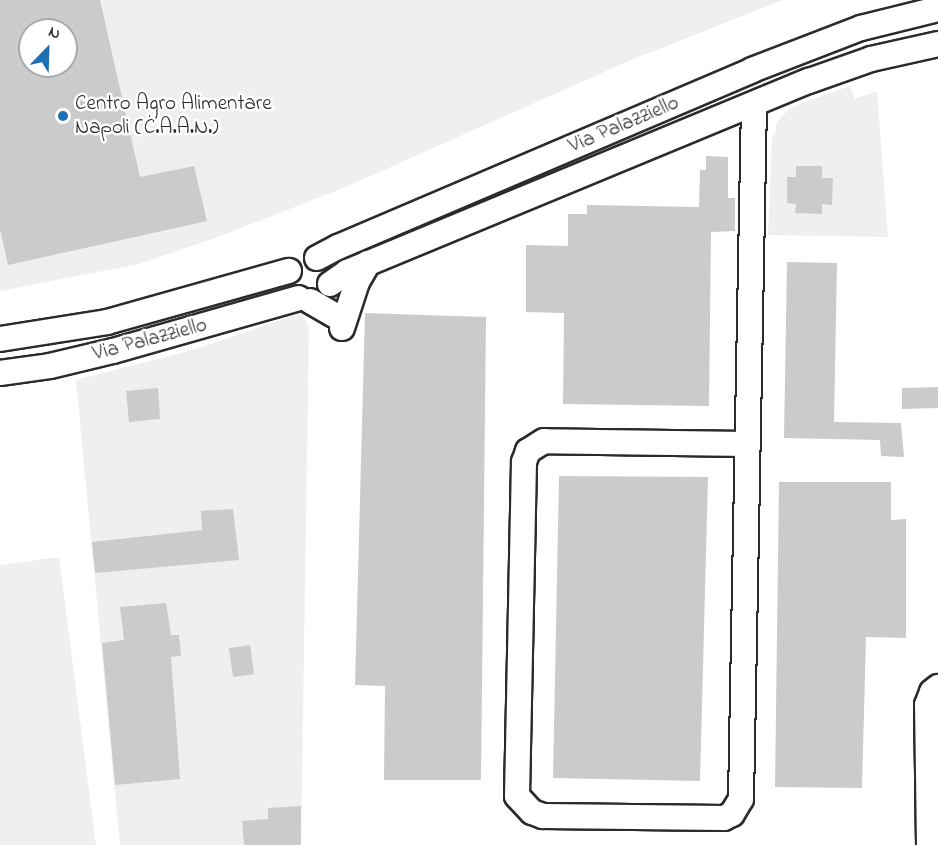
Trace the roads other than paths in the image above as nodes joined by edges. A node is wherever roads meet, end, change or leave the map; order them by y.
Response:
1 (938, 9) edge
2 (938, 44) edge
3 (754, 104) junction
4 (317, 258) junction
5 (368, 263) junction
6 (289, 271) junction
7 (316, 294) junction
8 (342, 328) dead end
9 (0, 339) edge
10 (0, 373) edge
11 (747, 444) junction
12 (938, 687) edge
13 (929, 845) edge

1 - 4 street, Via Palazziello
2 - 3 street, Via Palazziello
3 - 5 street, Via Palazziello
3 - 11 street
4 - 6 street
4 - 7 street
5 - 7 street, Via Palazziello
5 - 8 street
6 - 7 street
6 - 9 street, Via Palazziello
7 - 10 street, Via Palazziello
11 - 11 street
12 - 13 street

